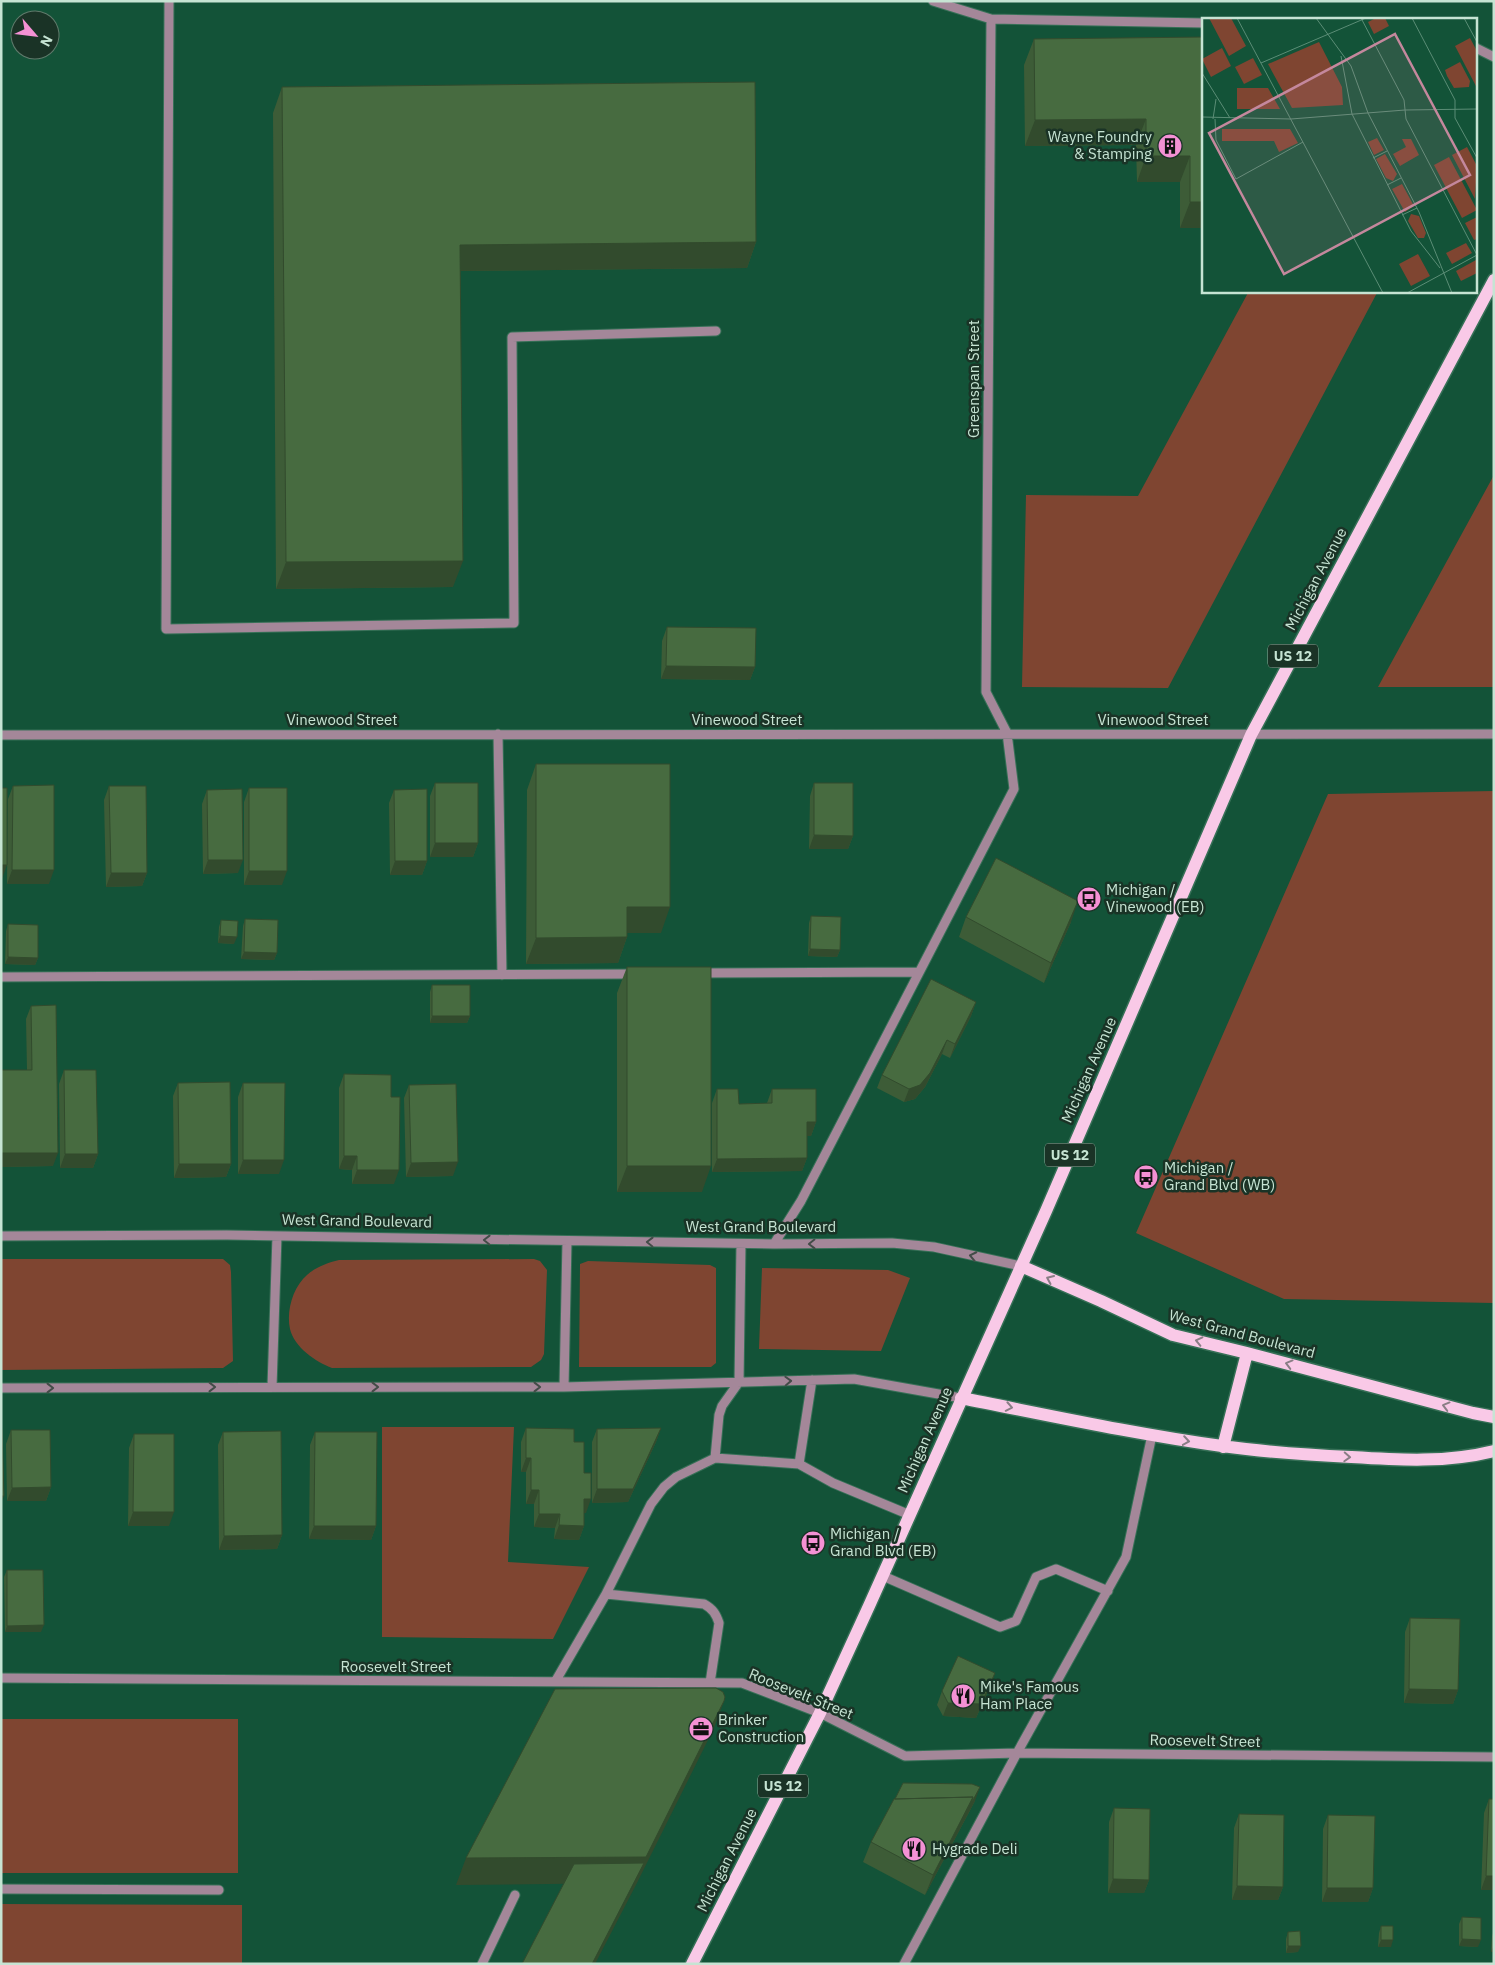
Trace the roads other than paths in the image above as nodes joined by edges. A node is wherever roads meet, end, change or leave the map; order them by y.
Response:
1 (169, 1) edge
2 (933, 1) edge
3 (991, 19) junction
4 (1202, 23) edge
5 (1478, 49) edge
6 (1494, 57) edge
7 (1494, 280) edge
8 (716, 330) dead end
9 (1008, 733) junction
10 (498, 734) junction
11 (1494, 734) edge
12 (1, 735) edge
13 (1251, 735) junction
14 (919, 972) junction
15 (691, 973) edge
16 (641, 974) edge
17 (502, 975) junction
18 (1, 977) edge
19 (1, 1236) edge
20 (278, 1236) junction
21 (567, 1241) junction
22 (741, 1244) junction
23 (774, 1244) junction
24 (1021, 1266) junction
25 (1247, 1352) junction
26 (812, 1380) junction
27 (739, 1382) junction
28 (272, 1387) junction
29 (564, 1387) junction
30 (1, 1388) edge
31 (961, 1398) junction
32 (1494, 1417) edge
33 (1152, 1435) junction
34 (1223, 1447) junction
35 (1494, 1451) edge
36 (715, 1458) junction
37 (799, 1464) junction
38 (910, 1514) junction
39 (883, 1576) junction
40 (1108, 1592) junction
41 (606, 1594) junction
42 (1, 1678) edge
43 (555, 1682) junction
44 (710, 1683) junction
45 (820, 1713) junction
46 (1017, 1753) junction
47 (1494, 1758) edge
48 (1, 1889) edge
49 (219, 1890) dead end
50 (515, 1895) dead end
51 (482, 1964) edge
52 (692, 1964) edge
53 (904, 1964) edge

1 - 8 street
2 - 3 street
3 - 4 street
3 - 9 street, Greenspan Street
5 - 6 street
7 - 13 main road, Michigan Avenue / US 12
9 - 10 street, Vinewood Street
9 - 13 street, Vinewood Street
9 - 14 street
10 - 12 street, Vinewood Street
10 - 17 street
11 - 13 street, Vinewood Street
13 - 24 main road, Michigan Avenue / US 12
14 - 15 street
14 - 23 street
16 - 17 street
17 - 18 street
19 - 20 street, West Grand Boulevard
21 -> 20 street, West Grand Boulevard
20 - 28 street
22 -> 21 street, West Grand Boulevard
21 - 29 street
22 - 23 street, West Grand Boulevard
22 - 27 street
24 -> 23 street, West Grand Boulevard
25 -> 24 main road, West Grand Boulevard
24 - 31 main road, Michigan Avenue / US 12
32 -> 25 main road, West Grand Boulevard
25 - 34 main road
27 -> 26 street
26 - 31 street
26 - 37 street
27 - 29 street
27 - 36 street
28 -> 29 street
30 -> 28 street
31 -> 33 main road
31 - 38 main road, Michigan Avenue / US 12
33 -> 34 main road
33 - 40 street
34 -> 35 main road
36 - 37 street
36 - 41 street
37 - 38 street
38 - 39 main road, Michigan Avenue / US 12
39 - 40 street
39 - 45 main road, Michigan Avenue / US 12
40 - 46 street
41 - 43 street
41 - 44 street
42 - 43 street, Roosevelt Street
43 - 44 street, Roosevelt Street
44 - 45 street, Roosevelt Street
45 - 46 street, Roosevelt Street
45 - 52 main road, Michigan Avenue / US 12
46 - 47 street, Roosevelt Street
46 - 53 street
48 - 49 street
50 - 51 street

